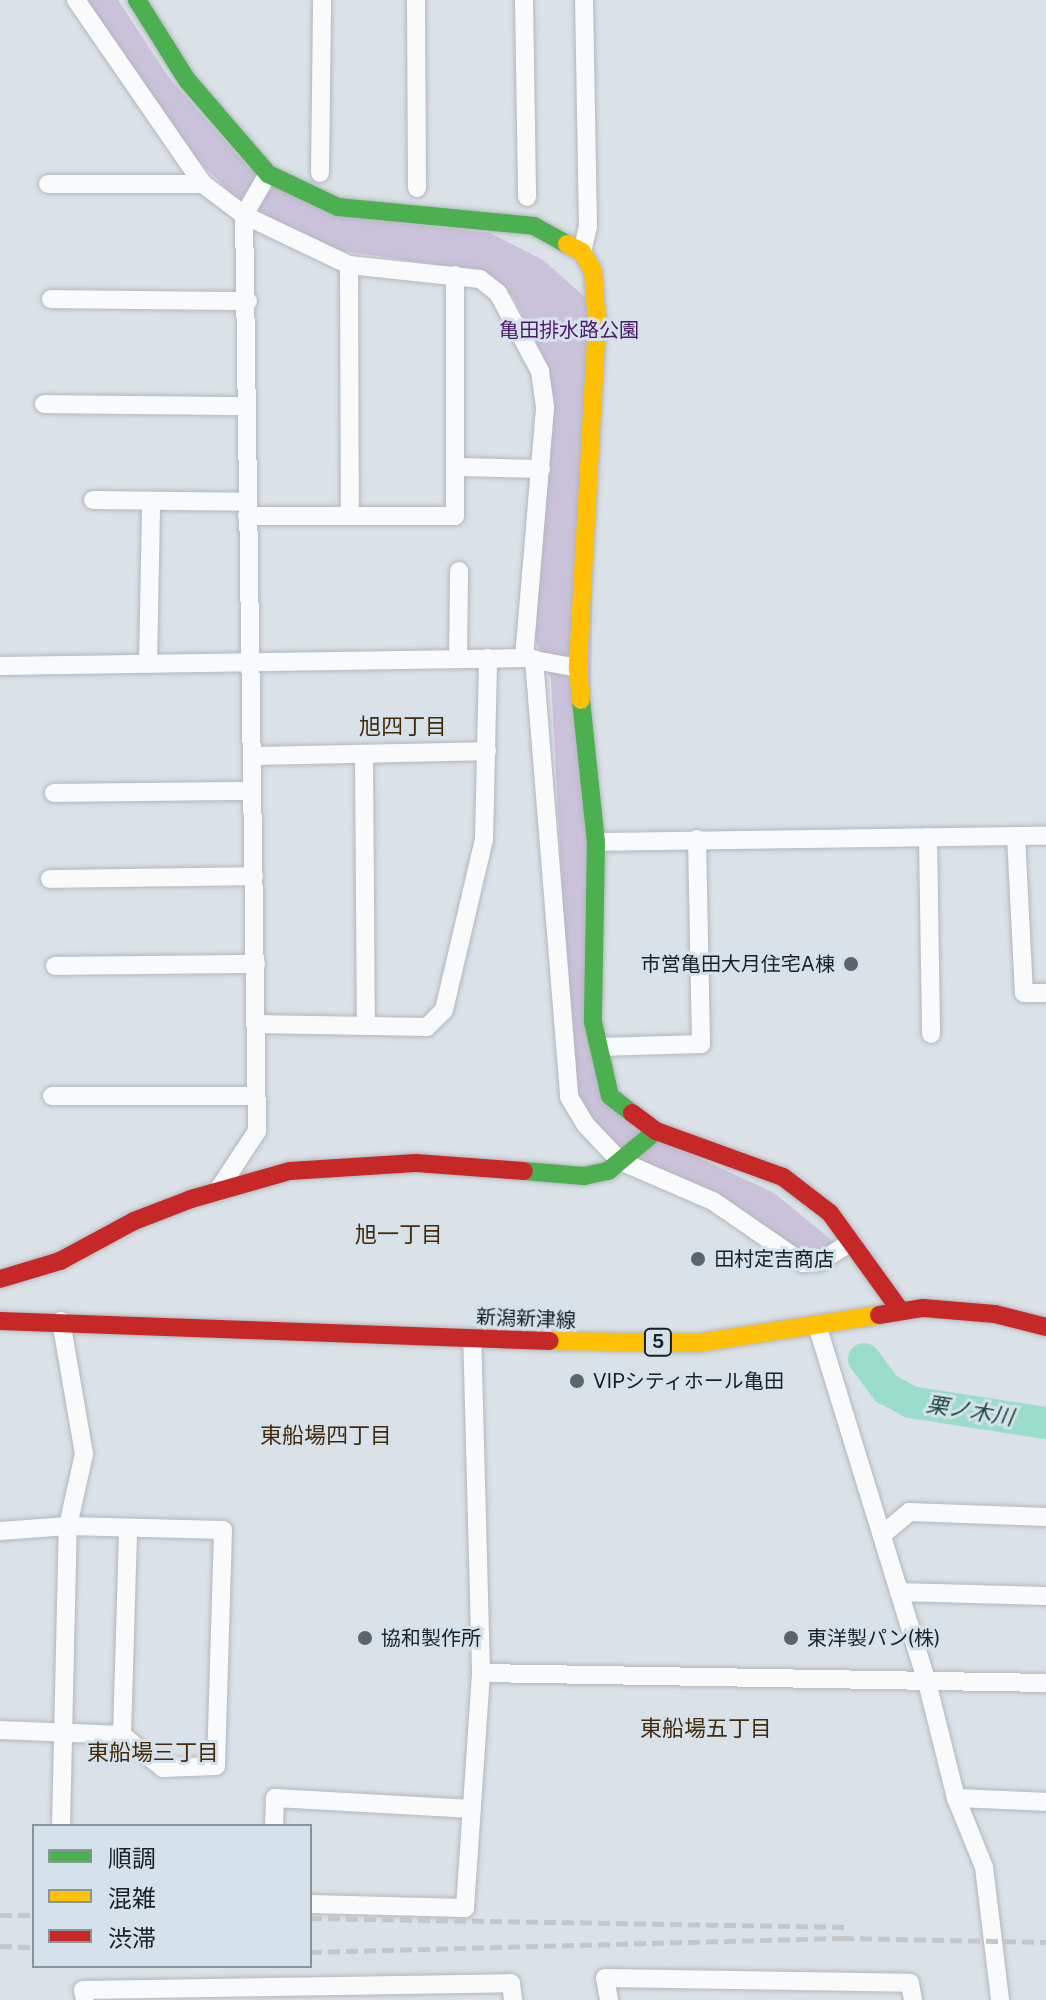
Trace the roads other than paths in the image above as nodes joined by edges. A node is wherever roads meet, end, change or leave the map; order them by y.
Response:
1 (76, 0) edge
2 (137, 0) edge
3 (322, 0) edge
4 (416, 0) edge
5 (524, 0) edge
6 (584, 0) edge
7 (320, 173) dead end
8 (268, 174) junction
9 (48, 184) dead end
10 (203, 184) junction
11 (417, 188) dead end
12 (527, 197) dead end
13 (244, 215) junction
14 (582, 252) junction
15 (349, 265) junction
16 (455, 275) junction
17 (51, 299) dead end
18 (248, 301) junction
19 (44, 404) dead end
20 (246, 406) junction
21 (458, 467) junction
22 (541, 469) junction
23 (93, 500) dead end
24 (151, 502) junction
25 (247, 509) junction
26 (350, 516) junction
27 (459, 571) dead end
28 (488, 658) junction
29 (529, 658) junction
30 (458, 659) junction
31 (250, 663) junction
32 (148, 664) junction
33 (0, 666) edge
34 (578, 668) junction
35 (487, 751) junction
36 (252, 756) junction
37 (364, 756) junction
38 (252, 791) junction
39 (54, 793) dead end
40 (1016, 836) junction
41 (1046, 836) edge
42 (928, 837) junction
43 (697, 839) junction
44 (596, 842) junction
45 (254, 876) junction
46 (50, 879) dead end
47 (256, 964) junction
48 (55, 966) dead end
49 (1046, 993) edge
50 (255, 1024) junction
51 (366, 1026) junction
52 (931, 1034) dead end
53 (599, 1047) junction
54 (52, 1096) dead end
55 (254, 1096) junction
56 (656, 1131) junction
57 (620, 1161) junction
58 (217, 1192) junction
59 (851, 1242) junction
60 (0, 1279) edge
61 (900, 1310) junction
62 (0, 1321) edge
63 (61, 1321) junction
64 (817, 1325) junction
65 (1046, 1327) edge
66 (472, 1340) junction
67 (1046, 1517) edge
68 (68, 1526) junction
69 (128, 1528) junction
70 (0, 1531) edge
71 (882, 1535) junction
72 (899, 1592) junction
73 (1046, 1596) edge
74 (481, 1673) junction
75 (927, 1682) junction
76 (1046, 1683) edge
77 (0, 1730) edge
78 (67, 1732) junction
79 (122, 1735) junction
80 (956, 1798) junction
81 (1046, 1802) edge
82 (472, 1809) junction
83 (61, 1824) edge
84 (274, 1824) edge
85 (312, 1904) edge
86 (704, 1980) junction
87 (807, 1991) edge
88 (403, 1992) edge
89 (309, 1994) edge
90 (85, 2000) edge
91 (513, 2000) edge
92 (609, 2000) edge
93 (709, 2000) edge
94 (913, 2000) edge
95 (1000, 2000) edge

1 - 10 street
2 - 8 street
3 - 7 street
4 - 11 street
5 - 12 street
6 - 14 street
8 - 13 street
8 - 14 street
9 - 10 street
10 - 13 street
13 - 15 street
13 - 18 street
14 - 34 street
15 - 16 street
15 - 26 street
16 - 21 street
16 - 22 street
17 - 18 street
18 - 20 street
19 - 20 street
20 - 25 street
21 - 22 street
21 - 26 street
22 - 29 street
23 - 24 street
24 - 25 street
24 - 32 street
25 - 26 street
25 - 31 street
27 - 30 street
28 - 29 street
28 - 30 street
28 - 35 street
29 - 34 street
29 - 57 street
30 - 31 street
31 - 32 street
31 - 36 street
32 - 33 street
34 - 44 street
35 - 37 street
35 - 51 street
36 - 37 street
36 - 38 street
37 - 51 street
38 - 39 street
38 - 45 street
40 - 41 street
40 - 42 street
40 - 49 street
42 - 43 street
42 - 52 street
43 - 44 street
43 - 53 street
44 - 53 street
45 - 46 street
45 - 47 street
47 - 48 street
47 - 50 street
50 - 51 street
50 - 55 street
53 - 56 street
54 - 55 street
55 - 58 street
56 - 57 street
56 - 59 street
57 - 58 street
57 - 59 street
58 - 60 street
59 - 61 street
61 - 64 street, 新潟新津線 / 5
61 - 65 street, 新潟新津線 / 5
62 - 63 street, 新潟新津線 / 5
63 - 66 street, 新潟新津線 / 5
63 - 68 street
64 - 66 street, 新潟新津線 / 5
64 - 71 street
66 - 74 street
67 - 71 street
68 - 69 street
68 - 70 street
68 - 78 street
69 - 79 street
69 - 79 street
71 - 72 street
72 - 73 street
72 - 75 street
74 - 75 street
74 - 82 street
75 - 76 street
75 - 80 street
77 - 78 street
78 - 79 street
78 - 83 street
80 - 81 street
80 - 95 street
82 - 84 street
82 - 85 street
86 - 87 street
86 - 92 street
86 - 93 street
87 - 94 street
88 - 89 street
88 - 91 street
89 - 90 street

